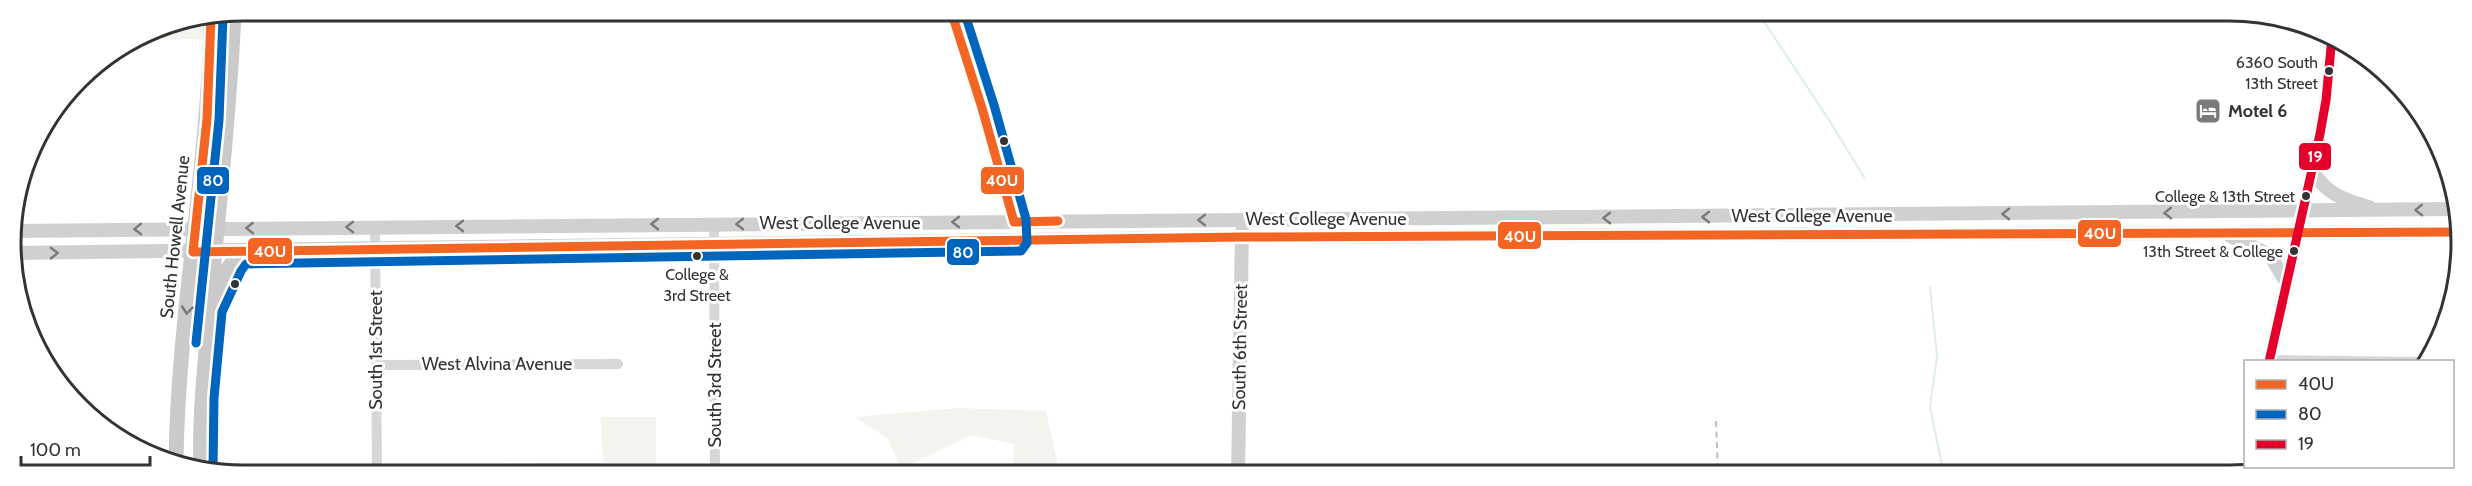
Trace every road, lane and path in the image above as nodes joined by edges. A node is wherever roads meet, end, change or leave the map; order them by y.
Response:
1 (233, 21) edge
2 (211, 23) edge
3 (2331, 46) edge
4 (2312, 170) junction
5 (2448, 209) edge
6 (2382, 211) junction
7 (2302, 212) junction
8 (2236, 213) junction
9 (1241, 220) junction
10 (714, 224) junction
11 (375, 227) junction
12 (197, 229) junction
13 (215, 229) junction
14 (21, 231) edge
15 (2451, 232) edge
16 (2231, 234) junction
17 (2297, 234) junction
18 (1242, 237) junction
19 (714, 244) junction
20 (193, 252) junction
21 (214, 252) junction
22 (243, 252) junction
23 (21, 253) edge
24 (375, 256) junction
25 (592, 260) dead end
26 (2286, 282) junction
27 (210, 309) junction
28 (2269, 360) edge
29 (618, 364) dead end
30 (376, 365) junction
31 (176, 454) edge
32 (201, 461) edge
33 (377, 465) edge
34 (715, 465) edge
35 (1238, 465) edge

1 - 13 main road
2 - 12 main road, South Howell Avenue
3 - 4 main road
4 - 6 main road
4 - 7 main road
5 -> 6 main road, West College Avenue
6 - 7 main road, West College Avenue
7 - 8 main road, West College Avenue
7 - 17 main road
8 -> 9 main road, West College Avenue
8 - 16 main road
9 -> 10 main road, West College Avenue
9 - 18 main road, South 6th Street
10 -> 11 main road, West College Avenue
10 - 19 street, South 3rd Street
11 -> 13 main road, West College Avenue
11 - 24 street, South 1st Street
12 - 13 main road, West College Avenue
12 -> 14 main road, West College Avenue
12 - 20 main road, South Howell Avenue
13 - 21 main road
15 - 17 main road, West College Avenue
16 - 17 main road, West College Avenue
16 - 18 main road, West College Avenue
16 - 26 main road
17 - 26 main road
18 - 19 main road, West College Avenue
18 - 35 main road, South 6th Street
19 - 24 main road, West College Avenue
19 - 34 street, South 3rd Street
20 - 21 main road, West College Avenue
23 -> 20 main road, West College Avenue
20 -> 31 main road, South Howell Avenue
21 - 22 main road, West College Avenue
21 - 27 main road
22 - 24 main road, West College Avenue
22 - 27 main road
24 - 25 street, West College Avenue
24 - 30 street, South 1st Street
26 - 28 main road
27 - 32 main road
29 - 30 street, West Alvina Avenue
30 - 33 street, South 1st Street

